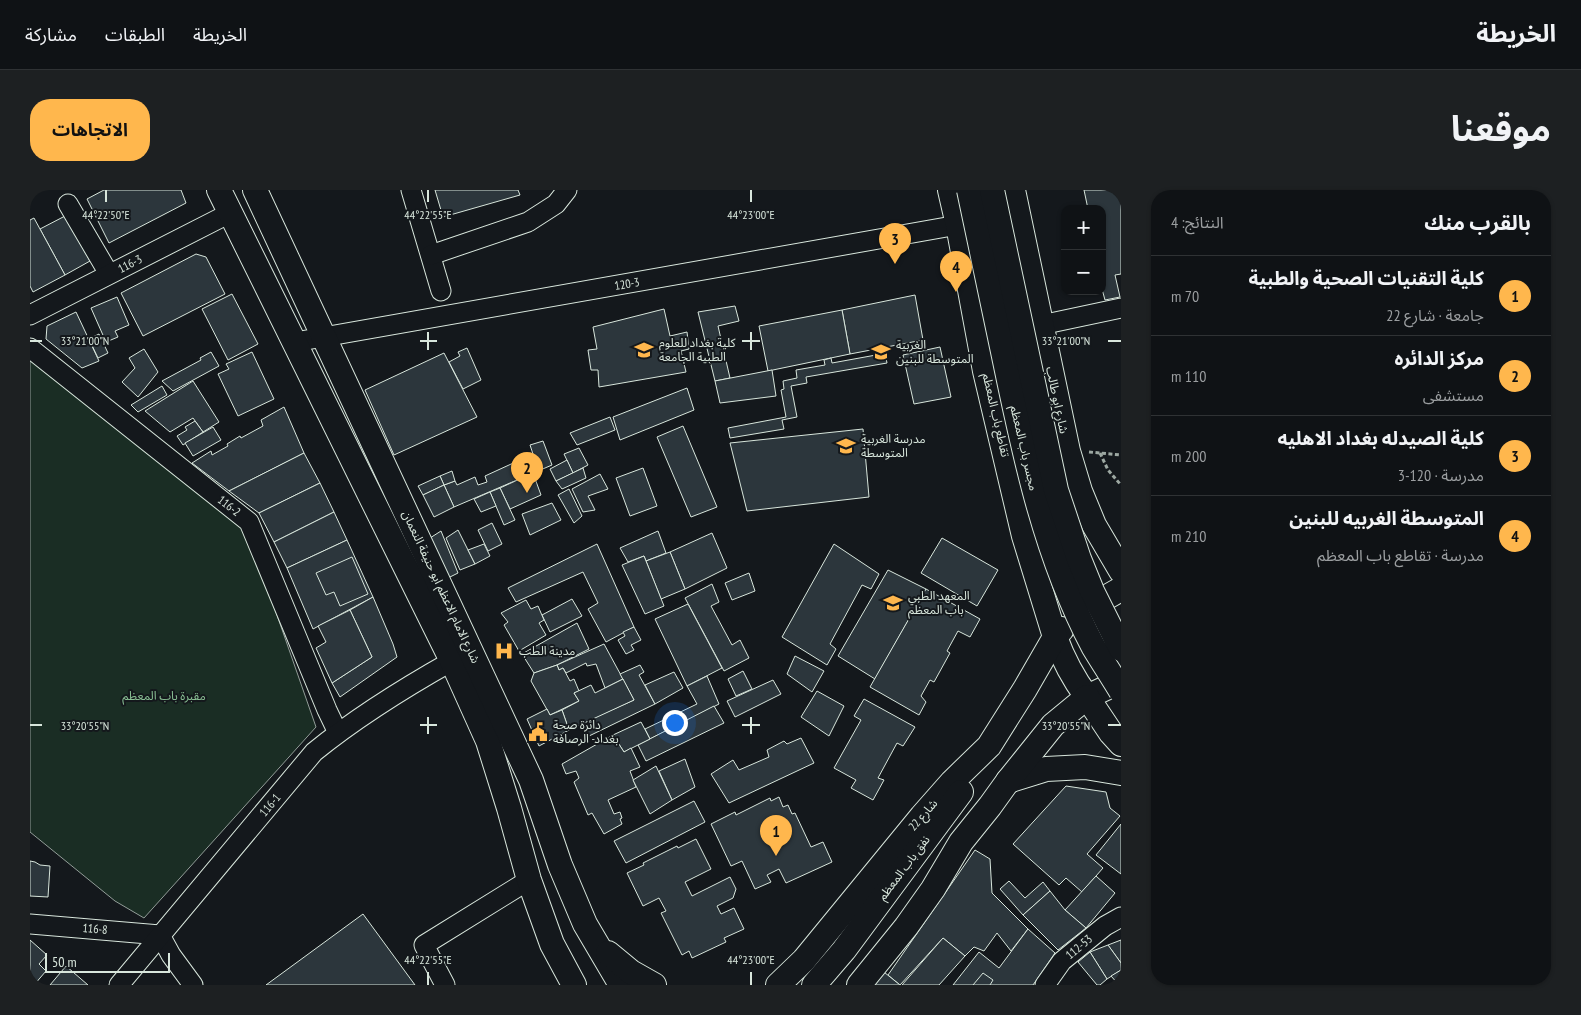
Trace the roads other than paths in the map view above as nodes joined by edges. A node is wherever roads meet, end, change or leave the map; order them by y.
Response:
1 (220, 190) edge
2 (255, 190) edge
3 (411, 190) edge
4 (568, 190) edge
5 (950, 190) edge
6 (969, 190) edge
7 (992, 190) edge
8 (1013, 190) edge
9 (68, 204) dead end
10 (230, 213) junction
11 (958, 225) junction
12 (431, 255) junction
13 (109, 274) junction
14 (441, 291) dead end
15 (1121, 308) edge
16 (30, 315) edge
17 (1041, 325) junction
18 (324, 337) junction
19 (296, 342) junction
20 (30, 348) edge
21 (1085, 502) junction
22 (1078, 526) dead end
23 (1121, 571) edge
24 (1063, 629) junction
25 (1121, 649) edge
26 (452, 662) junction
27 (1105, 692) edge
28 (338, 733) junction
29 (1121, 744) edge
30 (989, 746) junction
31 (1121, 772) edge
32 (1008, 781) junction
33 (961, 842) junction
34 (529, 880) junction
35 (1121, 917) edge
36 (30, 924) edge
37 (585, 924) junction
38 (160, 935) junction
39 (552, 944) junction
40 (119, 985) edge
41 (193, 985) edge
42 (445, 985) edge
43 (554, 985) edge
44 (574, 985) edge
45 (621, 985) edge
46 (654, 985) edge
47 (778, 985) edge
48 (814, 985) edge
49 (842, 985) edge
50 (859, 985) edge
51 (1045, 985) edge

1 - 10 main road, شارع الامام الاعظم ابو حنيفة النعمان
2 - 18 main road, شارع الامام الاعظم ابو حنيفة النعمان
3 - 12 street
4 - 12 street
5 - 11 main road, تقاطع باب المعظم
6 - 27 main road, مجسر باب المعظم, bridge
7 - 25 main road, مجسر باب المعظم, bridge
8 - 17 main road, شارع ابو طالب
9 - 13 street
10 - 13 street, 116-3
10 - 19 main road, شارع الامام الاعظم ابو حنيفة النعمان
11 - 18 street, 120-3
11 - 24 main road, تقاطع باب المعظم
12 - 14 street
13 - 16 street, 116-3
15 - 17 street
17 - 21 main road, شارع ابو طالب
18 - 19 street, 120-3
18 - 37 main road, شارع الامام الاعظم ابو حنيفة النعمان
19 - 26 main road, شارع الامام الاعظم ابو حنيفة النعمان
20 - 28 street, 116-2
21 - 22 main road
21 - 23 main road, شارع ابو طالب
24 - 27 main road, تقاطع باب المعظم
24 - 30 main road, شارع 22
26 - 28 street, 116-1
26 - 34 main road, شارع الامام الاعظم ابو حنيفة النعمان
27 - 29 main road
27 - 32 main road
28 - 38 street, 116-1
30 - 47 main road, شارع 22
30 - 48 main road, نفق باب المعظم
31 - 32 main road
32 - 33 main road
33 - 49 main road, نفق باب المعظم
33 - 50 main road
34 - 39 main road, شارع الامام الاعظم ابو حنيفة النعمان
34 - 42 street
35 - 51 street, 112-53
36 - 38 street, 116-8
37 - 45 main road, شارع الامام الاعظم ابو حنيفة النعمان
37 - 46 main road
38 - 40 street, 116-1
38 - 41 street
39 - 43 main road
39 - 44 main road, شارع الامام الاعظم ابو حنيفة النعمان

